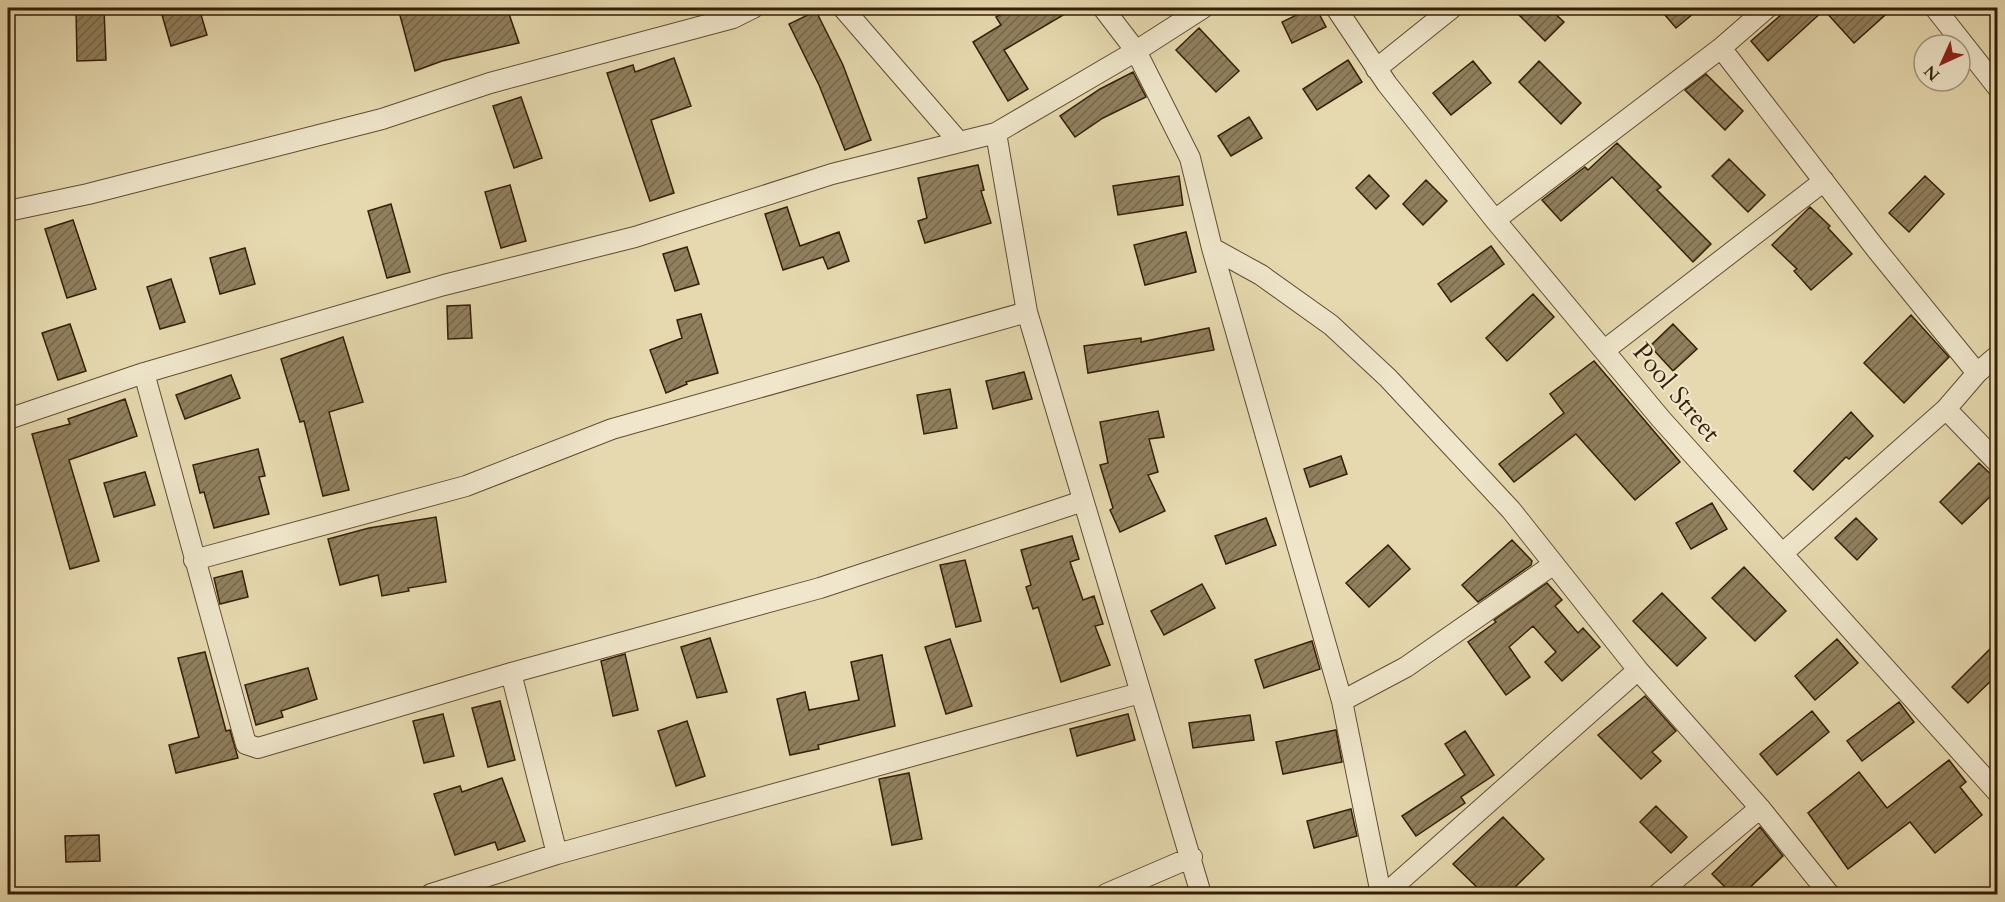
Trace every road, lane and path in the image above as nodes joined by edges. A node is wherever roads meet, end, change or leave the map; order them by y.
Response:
1 (753, 8) edge
2 (843, 8) edge
3 (1103, 8) edge
4 (1203, 8) edge
5 (1336, 8) edge
6 (1452, 8) edge
7 (1767, 8) edge
8 (1935, 8) edge
9 (1721, 48) junction
10 (1136, 51) junction
11 (1376, 69) junction
12 (1998, 88) edge
13 (996, 133) junction
14 (959, 142) junction
15 (1824, 182) junction
16 (8, 211) edge
17 (1495, 220) junction
18 (1212, 248) junction
19 (1028, 312) junction
20 (1606, 349) junction
21 (1998, 355) edge
22 (144, 373) junction
23 (1977, 373) junction
24 (1946, 409) junction
25 (8, 419) edge
26 (1998, 463) edge
27 (1083, 501) junction
28 (1783, 553) junction
29 (194, 560) junction
30 (1554, 564) junction
31 (1638, 670) junction
32 (511, 673) junction
33 (1140, 693) junction
34 (1342, 701) junction
35 (1998, 793) edge
36 (1760, 808) junction
37 (557, 854) junction
38 (1192, 858) junction
39 (431, 894) edge
40 (1106, 894) edge
41 (1201, 894) edge
42 (1383, 894) edge
43 (1658, 894) edge
44 (1829, 894) edge

1 - 16 street
2 - 14 street
3 - 10 street
4 - 10 street
5 - 11 street, Pool Street
6 - 11 street
7 - 9 street
8 - 12 street
9 - 15 street
9 - 17 street
10 - 13 street
10 - 18 street
11 - 17 street, Pool Street
13 - 14 street
13 - 19 street
14 - 22 street
15 - 20 street
15 - 23 street
17 - 20 street, Pool Street
18 - 30 street
18 - 34 street
19 - 27 street
19 - 29 street
20 - 28 street, Pool Street
21 - 23 street
22 - 25 street
22 - 29 street
23 - 24 street
24 - 26 street
24 - 28 street
27 - 32 street
27 - 33 street
28 - 35 street, Pool Street
29 - 32 street
30 - 31 street
30 - 34 street
31 - 36 street
31 - 42 street
32 - 37 street
33 - 37 street
33 - 38 street
34 - 42 street
36 - 43 street
36 - 44 street
37 - 39 street
38 - 40 street
38 - 41 street

